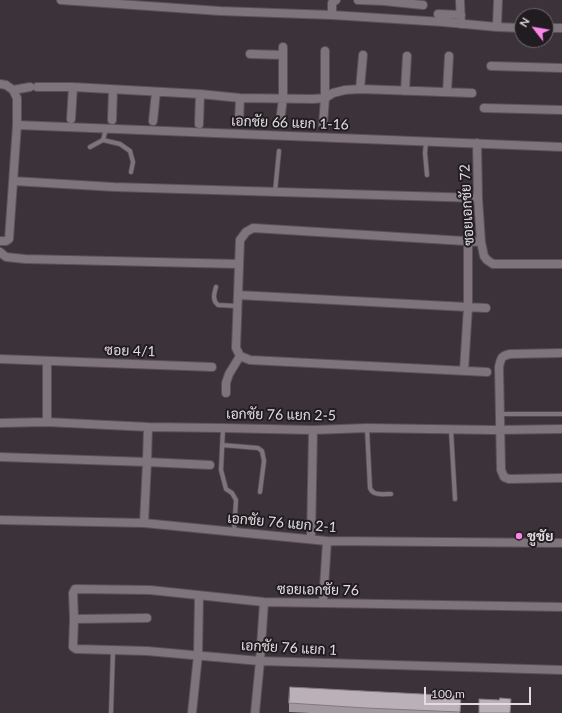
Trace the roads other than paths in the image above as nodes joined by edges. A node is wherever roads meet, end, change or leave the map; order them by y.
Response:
1 (61, 0) edge
2 (336, 0) edge
3 (358, 0) edge
4 (498, 0) edge
5 (460, 1) dead end
6 (423, 5) dead end
7 (438, 14) dead end
8 (332, 15) junction
9 (461, 15) junction
10 (461, 24) junction
11 (497, 27) junction
12 (514, 28) edge
13 (325, 51) dead end
14 (250, 54) dead end
15 (363, 55) dead end
16 (407, 56) dead end
17 (449, 56) dead end
18 (491, 66) dead end
19 (562, 68) edge
20 (0, 84) edge
21 (73, 88) junction
22 (360, 89) junction
23 (14, 90) junction
24 (113, 90) junction
25 (405, 91) junction
26 (156, 92) junction
27 (448, 92) junction
28 (472, 93) dead end
29 (200, 94) junction
30 (240, 98) junction
31 (283, 98) junction
32 (325, 98) junction
33 (484, 108) dead end
34 (562, 110) edge
35 (71, 119) dead end
36 (112, 120) dead end
37 (153, 121) dead end
38 (239, 122) dead end
39 (280, 122) dead end
40 (199, 124) dead end
41 (17, 125) junction
42 (323, 125) dead end
43 (106, 128) junction
44 (103, 140) junction
45 (426, 142) junction
46 (478, 143) junction
47 (90, 147) dead end
48 (562, 147) edge
49 (279, 151) dead end
50 (131, 172) dead end
51 (427, 175) dead end
52 (13, 181) junction
53 (275, 192) junction
54 (478, 198) junction
55 (0, 241) edge
56 (468, 241) junction
57 (481, 242) junction
58 (0, 252) edge
59 (239, 264) junction
60 (562, 264) edge
61 (216, 287) dead end
62 (238, 295) junction
63 (238, 306) junction
64 (468, 307) junction
65 (486, 308) dead end
66 (562, 353) edge
67 (240, 356) junction
68 (0, 359) edge
69 (48, 361) junction
70 (212, 368) dead end
71 (464, 371) junction
72 (487, 372) dead end
73 (226, 393) dead end
74 (500, 414) junction
75 (562, 414) edge
76 (47, 422) junction
77 (0, 423) edge
78 (148, 427) junction
79 (223, 428) junction
80 (367, 428) junction
81 (562, 429) edge
82 (313, 430) junction
83 (451, 430) junction
84 (501, 430) junction
85 (222, 445) junction
86 (0, 457) edge
87 (147, 462) junction
88 (210, 465) dead end
89 (562, 478) edge
90 (260, 492) dead end
91 (390, 494) dead end
92 (455, 499) dead end
93 (0, 520) edge
94 (144, 523) junction
95 (234, 532) junction
96 (311, 539) junction
97 (327, 541) junction
98 (562, 543) edge
99 (75, 590) joint
100 (200, 596) junction
101 (264, 602) junction
102 (323, 603) junction
103 (562, 607) edge
104 (147, 618) dead end
105 (74, 619) junction
106 (113, 650) junction
107 (198, 655) junction
108 (260, 661) junction
109 (562, 670) edge
110 (111, 713) edge
111 (192, 713) edge
112 (255, 713) edge

1 - 8 street
2 - 8 street
3 - 6 street
4 - 11 street
5 - 9 street
7 - 9 street
8 - 10 street
9 - 10 street
10 - 11 street
11 - 12 street
13 - 32 street
14 - 31 street
15 - 22 street
16 - 25 street
17 - 27 street
18 - 19 street
20 - 23 street
21 - 23 street
21 - 24 street
21 - 35 street
22 - 25 street
22 - 32 street
23 - 41 street
24 - 26 street
24 - 36 street
25 - 27 street
26 - 29 street
26 - 37 street
27 - 28 street
29 - 30 street
29 - 40 street
30 - 31 street
30 - 38 street
31 - 32 street
31 - 39 street
32 - 42 street
33 - 34 street
41 - 43 street, เอกชัย 66 แยก 1-16
41 - 52 street
43 - 44 lane
43 - 45 street, เอกชัย 66 แยก 1-16
44 - 47 lane
44 - 50 lane
45 - 46 street, เอกชัย 66 แยก 1-16
45 - 51 lane
46 - 48 street, เอกชัย 66 แยก 1-16
46 - 54 street, ซอยเอกชัย 72
49 - 53 lane
52 - 53 street
52 - 55 street
53 - 54 street
54 - 57 street, ซอยเอกชัย 72
56 - 57 street
56 - 59 street
56 - 64 street
57 - 60 street, ซอยเอกชัย 72
58 - 59 street
59 - 62 street
61 - 63 lane
62 - 63 street
62 - 64 street
63 - 67 street
64 - 65 street
64 - 71 street
66 - 74 street
67 - 71 street
67 - 73 street
68 - 69 street, ซอย 4/1
69 - 70 street, ซอย 4/1
69 - 76 street
71 - 72 street
74 - 75 lane
74 - 84 street
76 - 77 street, เอกชัย 76 แยก 2-5
76 - 78 street, เอกชัย 76 แยก 2-5
78 - 79 street, เอกชัย 76 แยก 2-5
78 - 87 street
79 - 82 street, เอกชัย 76 แยก 2-5
79 - 85 lane
80 - 82 street, เอกชัย 76 แยก 2-5
80 - 83 street, เอกชัย 76 แยก 2-5
80 - 91 lane
81 - 84 street, เอกชัย 76 แยก 2-5
82 - 96 street
83 - 84 street, เอกชัย 76 แยก 2-5
83 - 92 lane
84 - 89 street
85 - 90 lane
85 - 95 lane
86 - 87 street
87 - 88 street
87 - 94 street
93 - 94 street, เอกชัย 76 แยก 2-1
94 - 95 street, เอกชัย 76 แยก 2-1
95 - 96 street, เอกชัย 76 แยก 2-1
96 - 97 street, เอกชัย 76 แยก 2-1
97 - 98 street, เอกชัย 76 แยก 2-1
97 - 102 street
99 - 100 street, ซอยเอกชัย 76
99 - 105 street, เอกชัย 76 แยก 1
100 - 101 street, ซอยเอกชัย 76
100 - 107 street
101 - 102 street, ซอยเอกชัย 76
101 - 108 street
102 - 103 street, ซอยเอกชัย 76
104 - 105 street
105 - 106 street, เอกชัย 76 แยก 1
106 - 107 street, เอกชัย 76 แยก 1
106 - 110 lane
107 - 108 street, เอกชัย 76 แยก 1
107 - 111 street
108 - 109 street, เอกชัย 76 แยก 1
108 - 112 street

